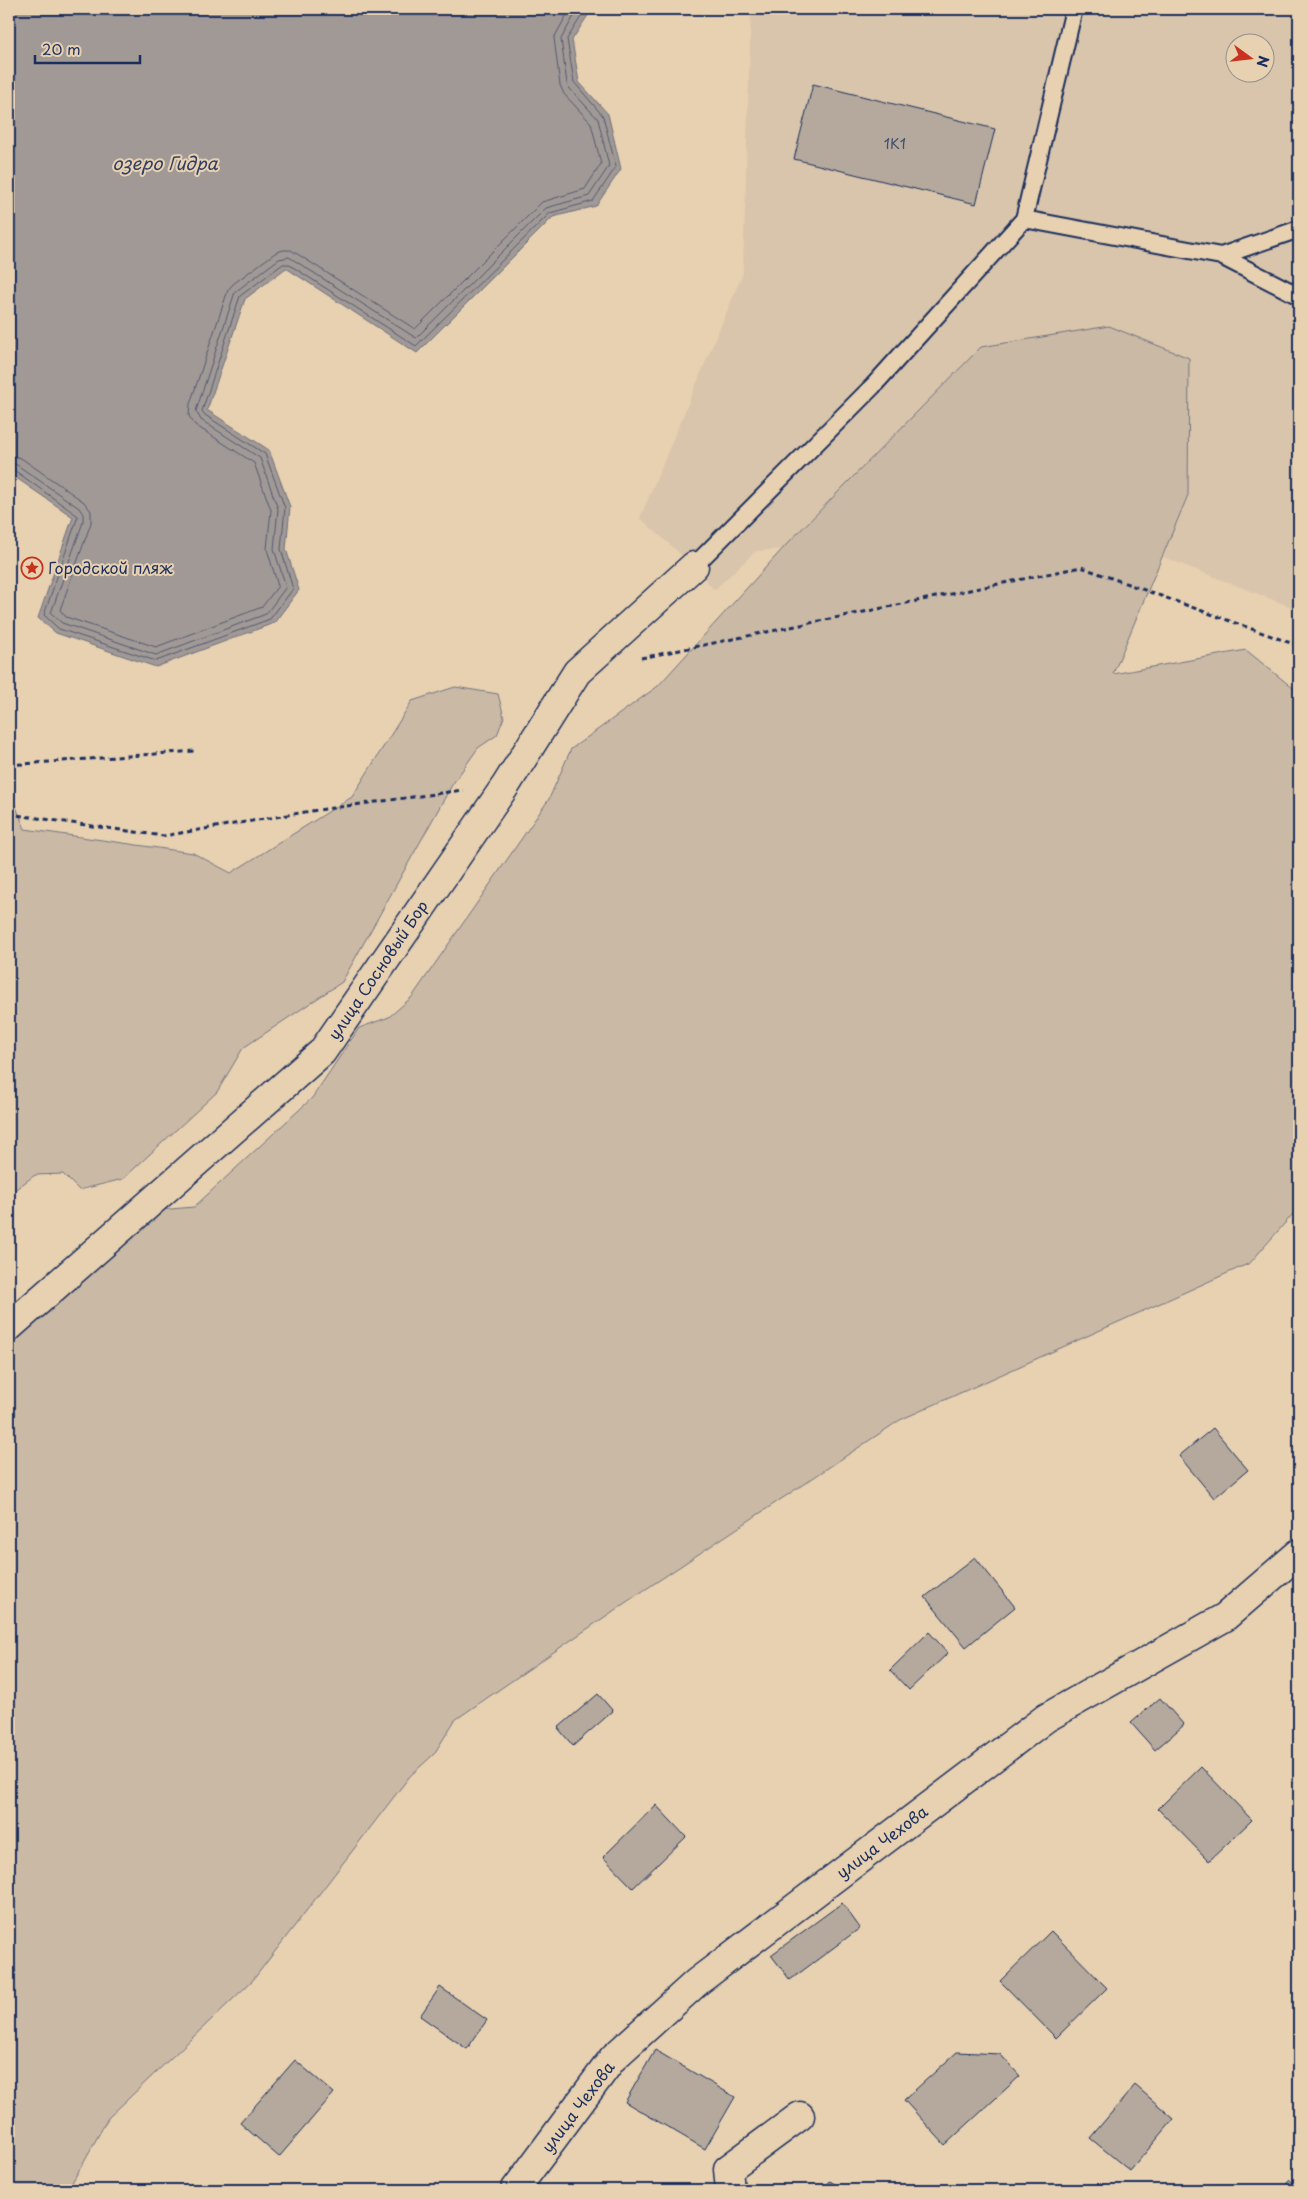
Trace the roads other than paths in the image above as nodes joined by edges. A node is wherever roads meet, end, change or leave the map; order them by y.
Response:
1 (1074, 9) edge
2 (1024, 219) junction
3 (1299, 229) edge
4 (1222, 256) junction
5 (1299, 296) edge
6 (694, 566) joint
7 (9, 1327) edge
8 (1299, 1553) edge
9 (800, 2116) dead end
10 (515, 2190) edge
11 (730, 2190) edge

1 - 2 lane
2 - 4 lane
2 - 6 lane
3 - 4 lane
4 - 5 lane
6 - 7 street, улица Сосновый Бор
8 - 10 street, улица Чехова
9 - 11 street

